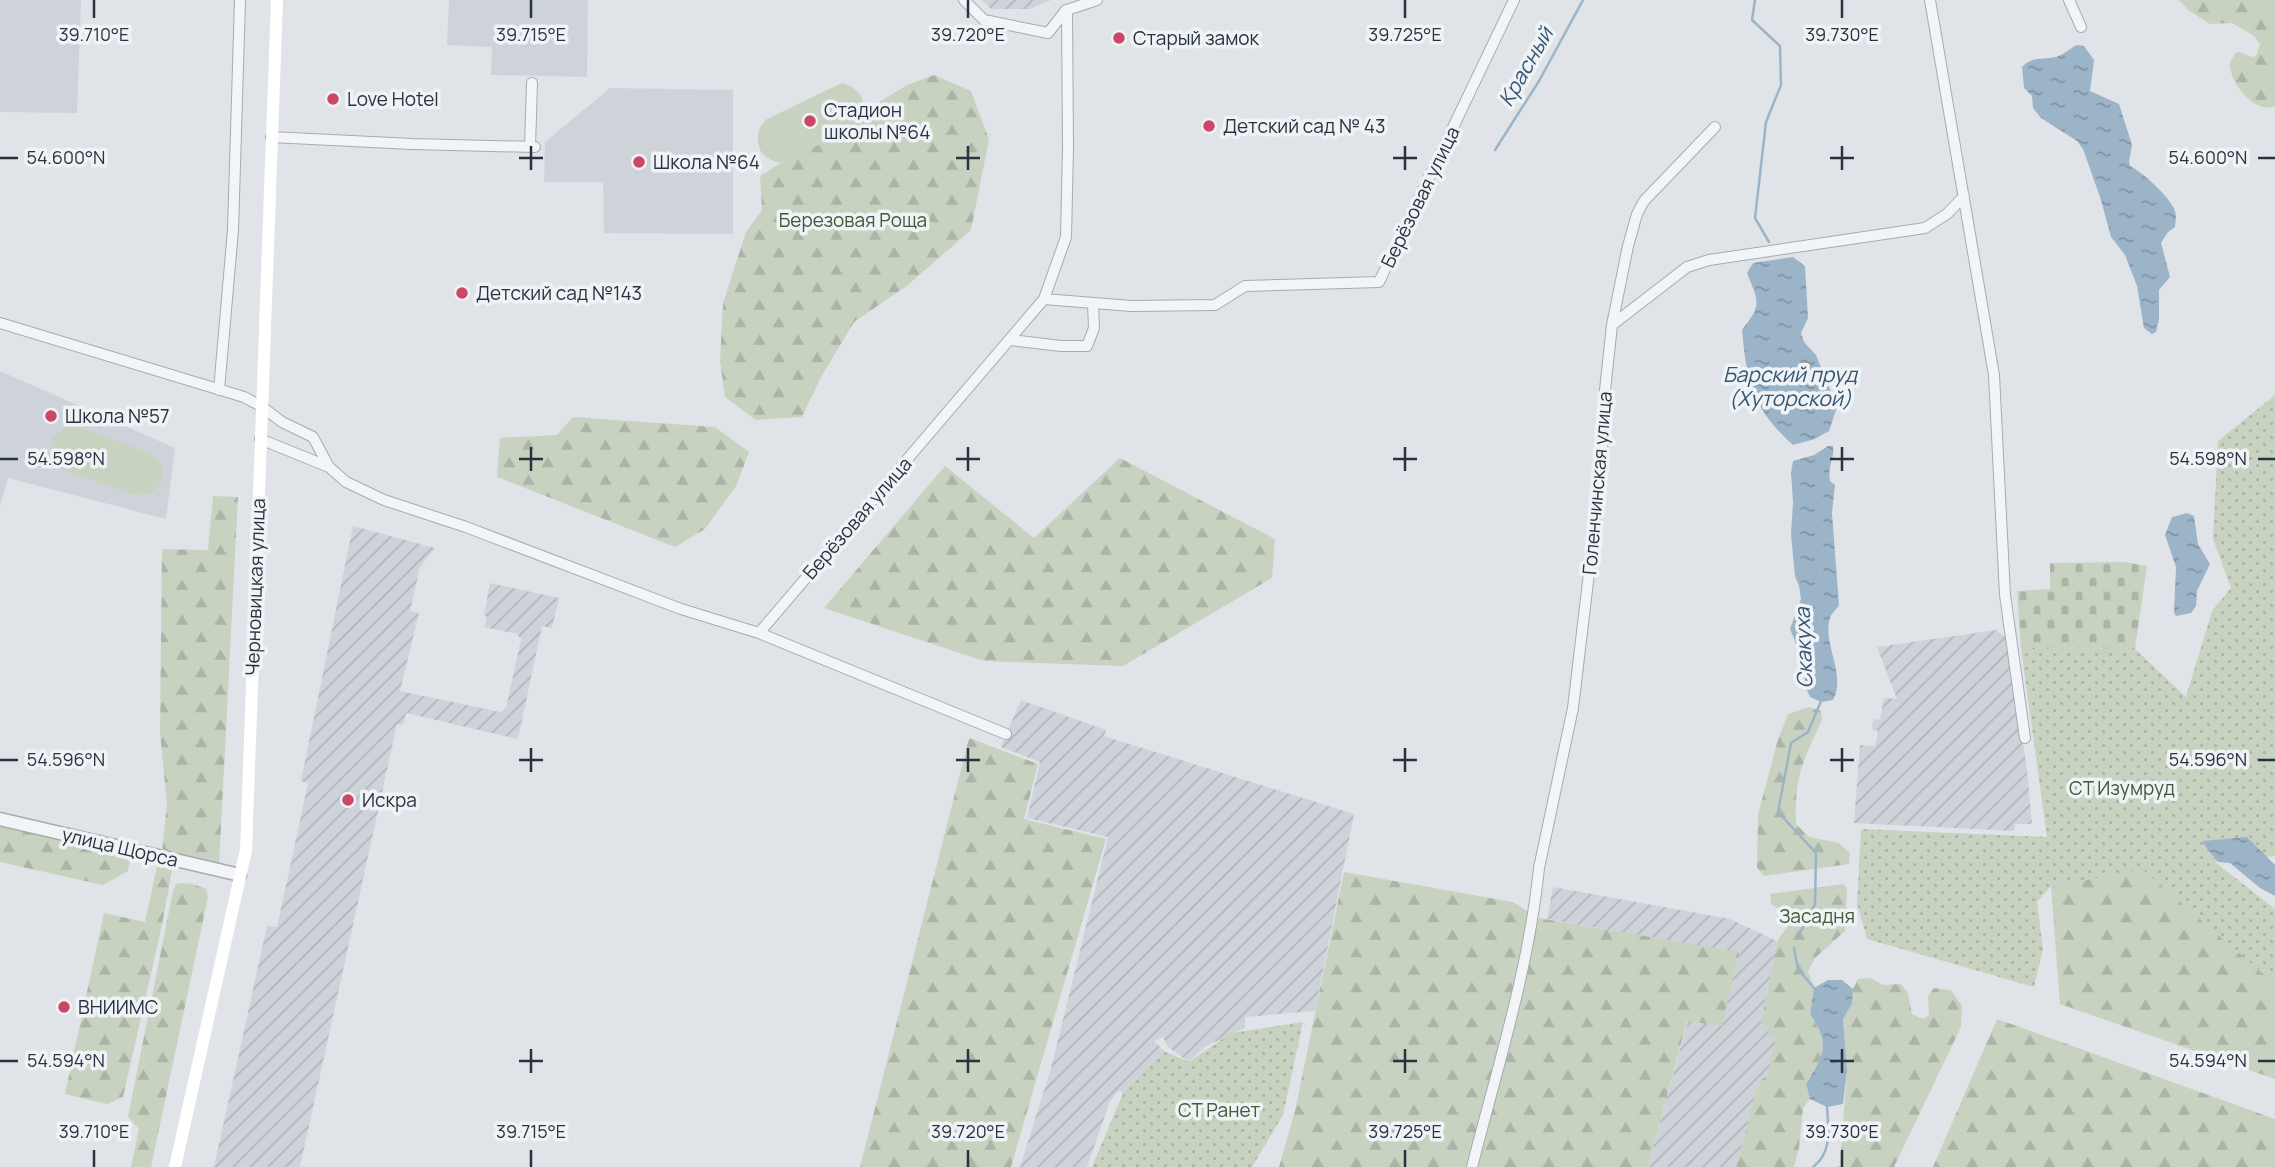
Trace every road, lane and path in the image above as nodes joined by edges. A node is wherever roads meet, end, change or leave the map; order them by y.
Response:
1 (240, 0) edge
2 (277, 0) edge
3 (964, 0) edge
4 (1097, 0) edge
5 (1514, 0) edge
6 (1930, 0) edge
7 (2069, 0) edge
8 (1067, 10) junction
9 (2081, 27) dead end
10 (532, 83) dead end
11 (1714, 127) dead end
12 (271, 137) junction
13 (1964, 196) junction
14 (1044, 299) junction
15 (1093, 304) junction
16 (0, 323) edge
17 (1612, 325) junction
18 (1011, 340) junction
19 (219, 390) junction
20 (261, 406) junction
21 (260, 439) junction
22 (329, 467) junction
23 (759, 633) junction
24 (1006, 734) dead end
25 (2025, 738) dead end
26 (0, 819) edge
27 (240, 875) junction
28 (176, 1167) edge
29 (1472, 1167) edge

1 - 19 street
2 - 12 main road, Черновицкая улица
3 - 8 street
4 - 8 street
5 - 15 street, Берёзовая улица
6 - 13 street
7 - 9 street
8 - 14 street, Берёзовая улица
10 - 12 street
11 - 17 street, Голенчинская улица
12 - 20 main road, Черновицкая улица
13 - 17 street
13 - 25 street
14 - 15 street
14 - 18 street, Берёзовая улица
15 - 18 street
16 - 19 street
17 - 29 street, Голенчинская улица
18 - 23 street, Берёзовая улица
19 - 20 street
20 - 21 main road, Черновицкая улица
20 - 22 street
21 - 22 street
21 - 27 main road, Черновицкая улица
22 - 23 street
23 - 24 street
26 - 27 street, улица Щорса
27 - 28 main road, Черновицкая улица

